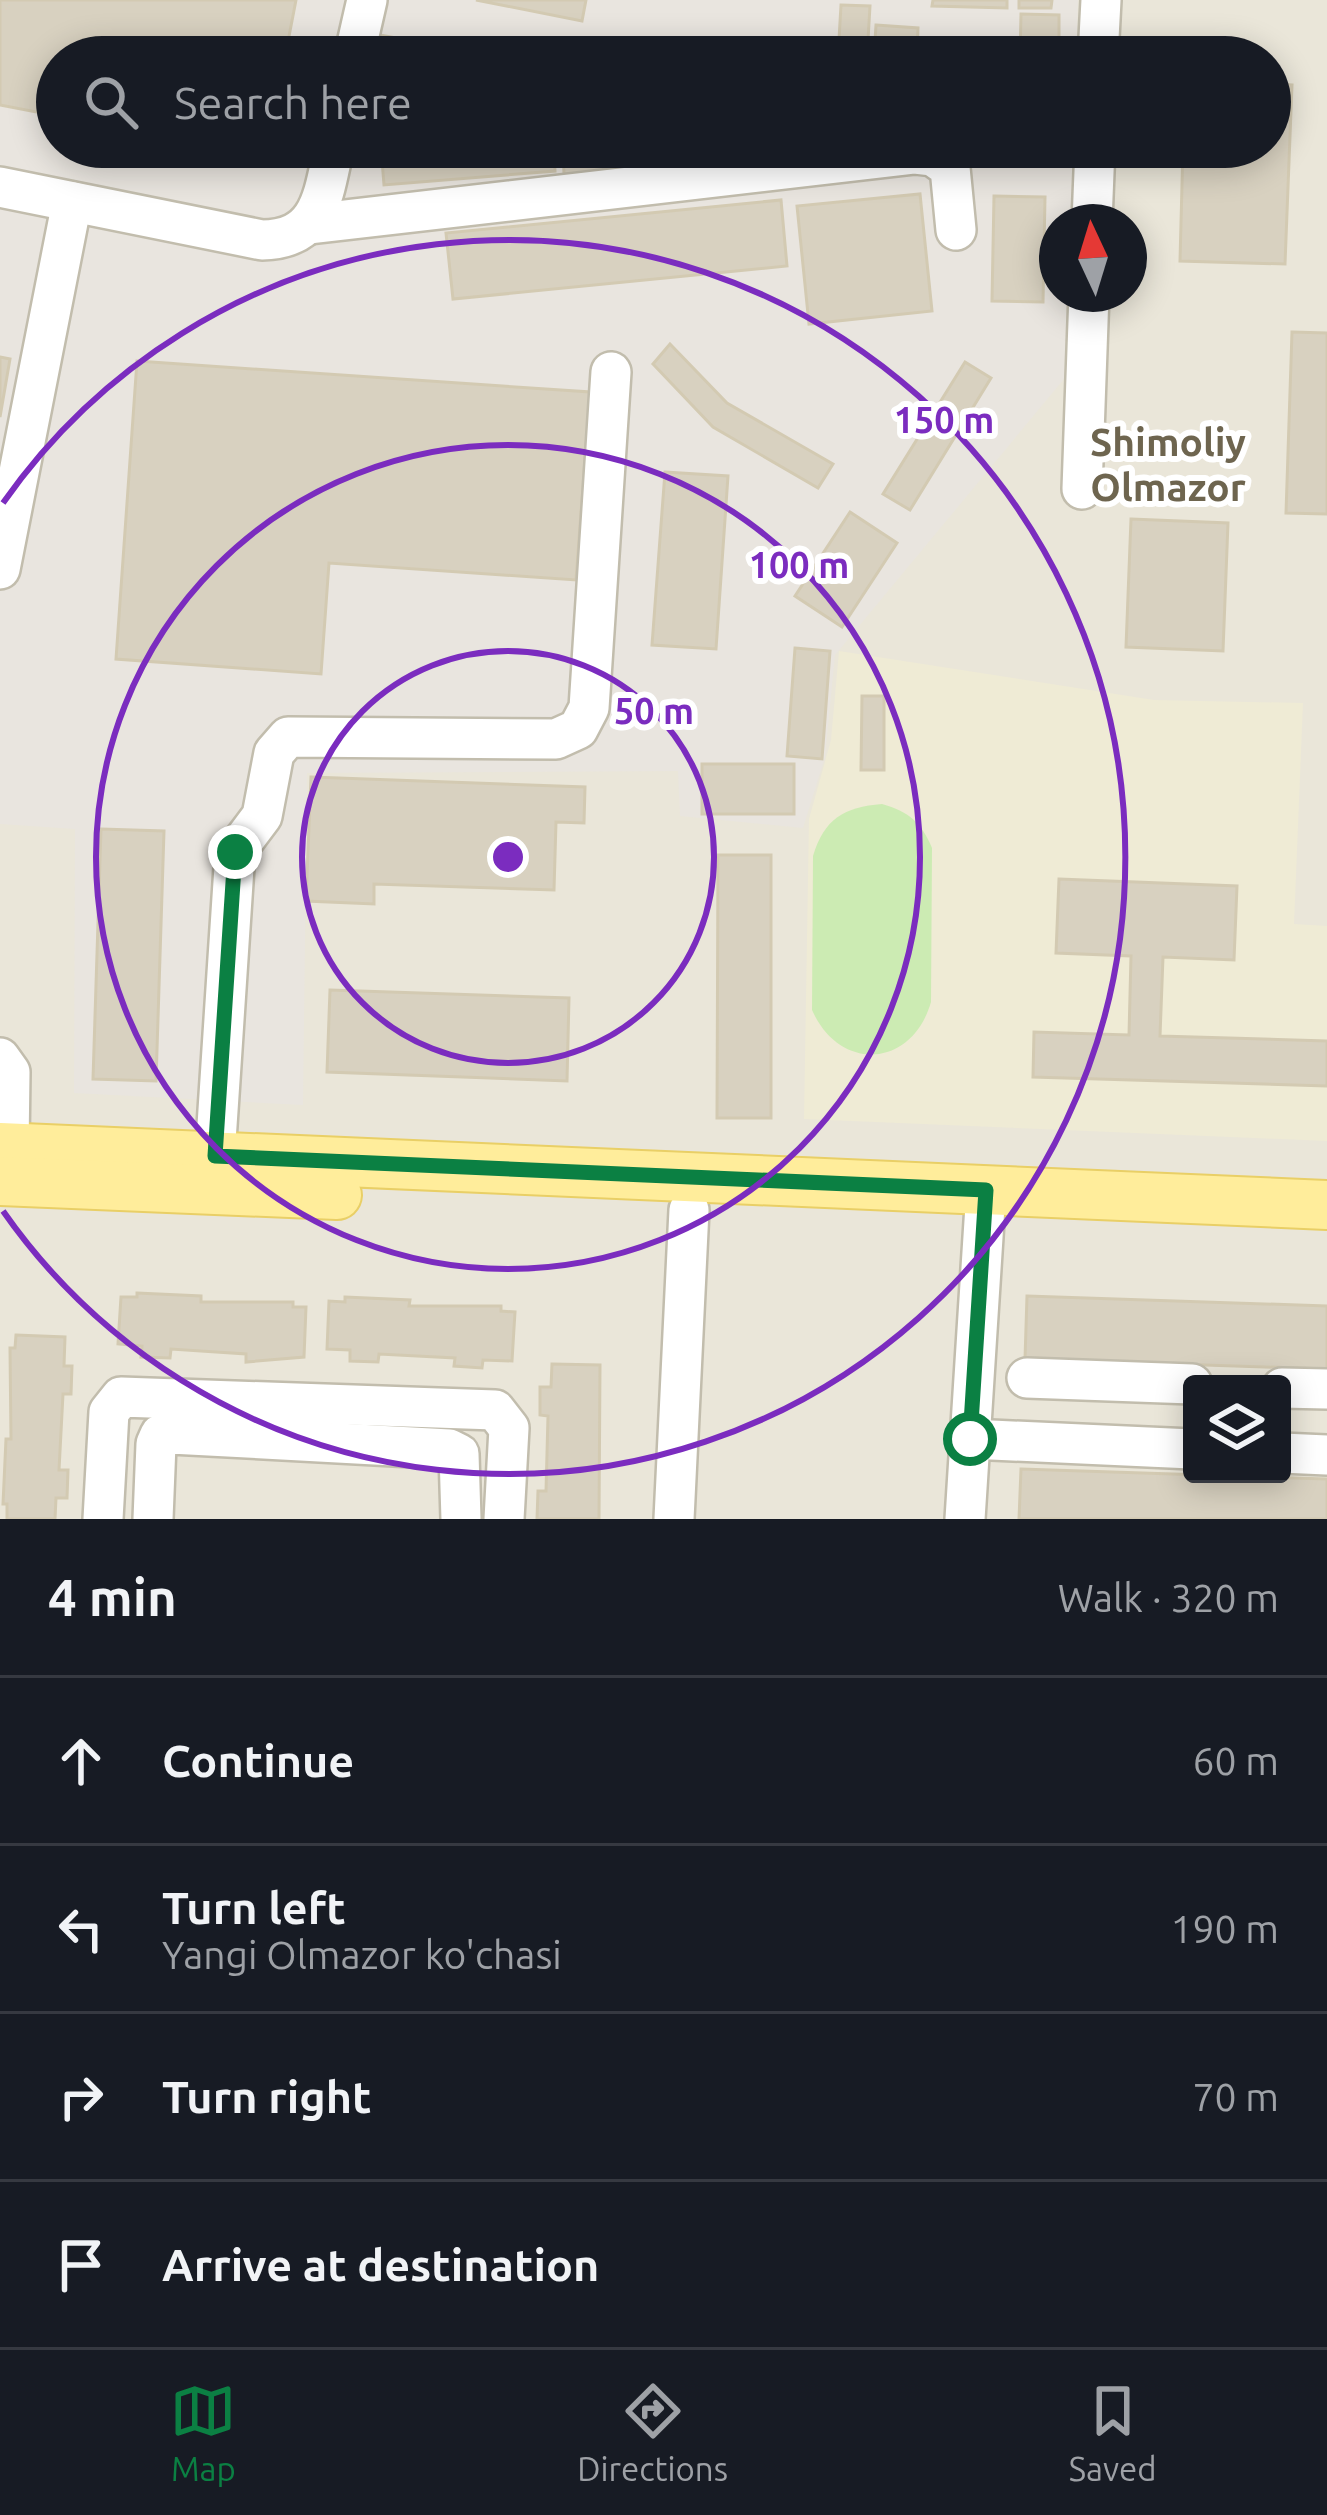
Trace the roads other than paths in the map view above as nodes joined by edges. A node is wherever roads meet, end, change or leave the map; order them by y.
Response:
1 (367, 0) edge
2 (1101, 0) edge
3 (359, 36) edge
4 (1099, 36) edge
5 (327, 168) edge
6 (794, 168) edge
7 (950, 168) edge
8 (1094, 168) edge
9 (0, 187) edge
10 (72, 202) junction
11 (1093, 204) edge
12 (310, 224) junction
13 (956, 230) dead end
14 (1088, 312) edge
15 (611, 372) dead end
16 (1082, 489) dead end
17 (0, 569) edge
18 (0, 1058) edge
19 (215, 1156) junction
20 (3, 1158) edge
21 (1327, 1205) edge
22 (984, 1207) junction
23 (689, 1210) junction
24 (1327, 1238) edge
25 (1027, 1378) dead end
26 (1183, 1384) edge
27 (1291, 1388) edge
28 (1327, 1389) edge
29 (970, 1439) junction
30 (1183, 1449) edge
31 (1291, 1453) edge
32 (1327, 1455) edge
33 (104, 1519) edge
34 (152, 1519) edge
35 (461, 1519) edge
36 (504, 1519) edge
37 (674, 1519) edge
38 (965, 1519) edge

1 - 3 street
2 - 4 street
5 - 12 street
6 - 12 street
7 - 13 street
8 - 11 street
9 - 10 street
10 - 12 street
10 - 17 street
14 - 16 street
15 - 19 street
18 - 20 street
19 - 20 main road
19 - 22 main road
20 - 23 main road
21 - 22 main road
22 - 23 main road
22 - 24 main road
22 - 29 street
23 - 37 street
25 - 26 street
27 - 28 street
29 - 30 street
29 - 38 street
31 - 32 street
33 - 36 street
34 - 35 street

